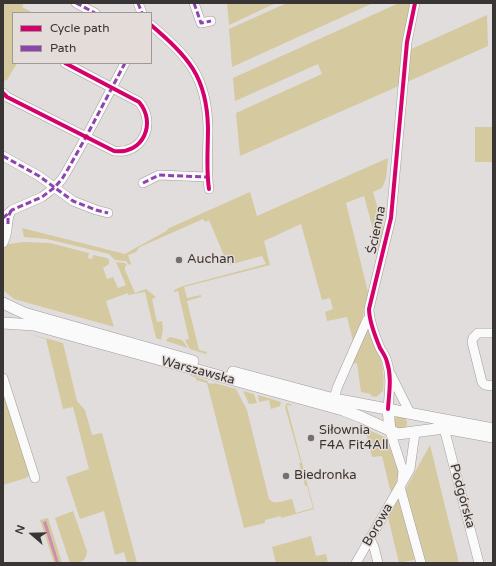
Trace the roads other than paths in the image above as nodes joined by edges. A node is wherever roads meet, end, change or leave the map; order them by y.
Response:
1 (76, 3) edge
2 (194, 3) edge
3 (415, 3) edge
4 (93, 12) edge
5 (211, 21) dead end
6 (152, 26) edge
7 (67, 64) edge
8 (124, 64) edge
9 (112, 87) junction
10 (3, 93) edge
11 (86, 137) junction
12 (3, 156) edge
13 (207, 177) junction
14 (143, 183) dead end
15 (55, 187) junction
16 (209, 189) dead end
17 (12, 210) junction
18 (108, 212) dead end
19 (3, 218) edge
20 (3, 239) edge
21 (3, 303) edge
22 (370, 318) junction
23 (3, 323) edge
24 (493, 333) edge
25 (389, 370) junction
26 (3, 378) edge
27 (493, 386) edge
28 (334, 399) junction
29 (388, 409) junction
30 (410, 413) junction
31 (444, 428) junction
32 (493, 429) edge
33 (390, 431) junction
34 (415, 433) junction
35 (493, 437) edge
36 (35, 478) dead end
37 (400, 487) junction
38 (370, 539) junction
39 (356, 563) edge
40 (378, 563) edge
41 (421, 563) edge
42 (479, 563) edge

1 - 4 street
2 - 5 street
3 - 22 street, Ścienna
6 - 13 street
7 - 9 street
8 - 9 street
9 - 11 street
9 - 11 street
10 - 11 street
11 - 15 street
12 - 15 street
13 - 14 street
13 - 16 street
15 - 17 street
15 - 18 street
17 - 19 street
17 - 20 street
21 - 28 main road, Warszawska
22 - 25 street
22 - 28 street, Ścienna
23 - 33 main road, Warszawska
24 - 27 street
25 - 29 street
25 - 30 street
26 - 36 street
28 - 29 main road, Warszawska
29 - 30 main road, Warszawska
29 - 33 main road
30 - 32 main road
30 - 34 main road
31 - 34 main road
31 - 35 main road
31 - 42 street, Podgórska
33 - 34 main road, Warszawska
33 - 37 street, Borowa
34 - 37 street, Borowa
37 - 38 street, Borowa
37 - 41 street
38 - 39 street, Borowa
38 - 40 street

